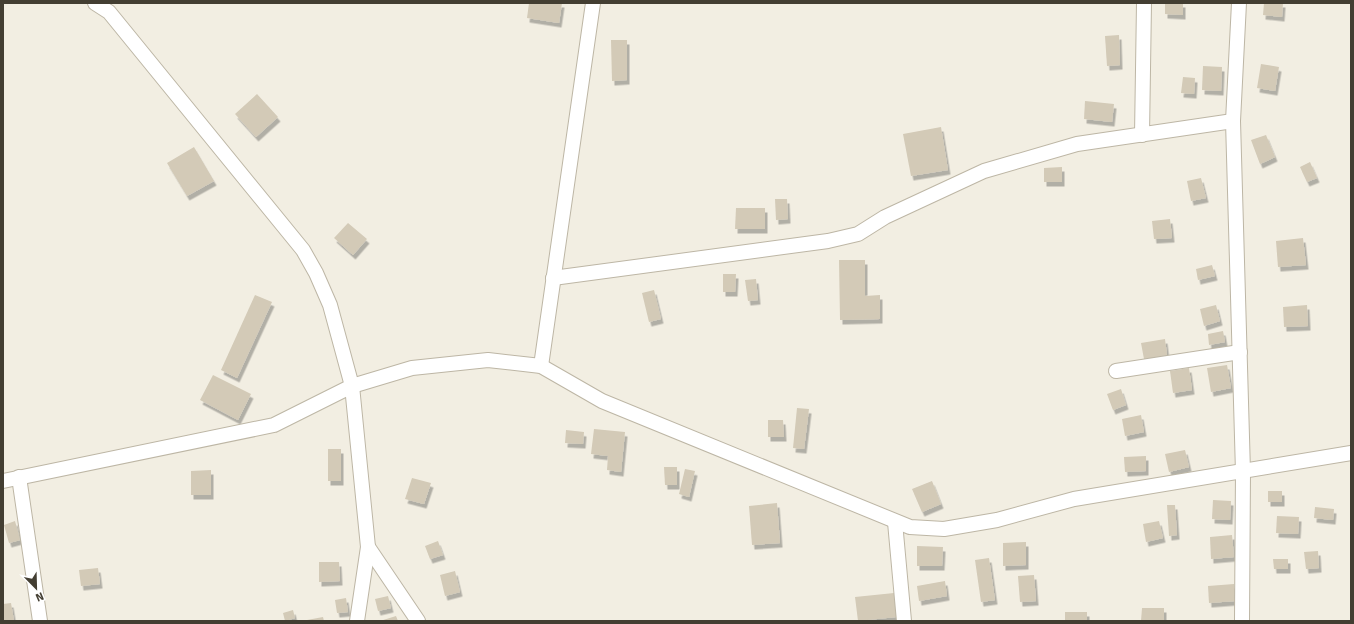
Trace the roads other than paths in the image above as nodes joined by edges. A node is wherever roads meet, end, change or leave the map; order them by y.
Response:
1 (95, 3) edge
2 (593, 3) edge
3 (1144, 3) edge
4 (1239, 3) edge
5 (1232, 121) junction
6 (1142, 134) junction
7 (553, 278) junction
8 (1240, 352) junction
9 (540, 366) junction
10 (1116, 371) dead end
11 (352, 386) junction
12 (1351, 453) edge
13 (1243, 472) junction
14 (19, 477) junction
15 (3, 481) edge
16 (895, 522) junction
17 (368, 547) junction
18 (40, 621) edge
19 (357, 621) edge
20 (418, 621) edge
21 (904, 621) edge
22 (1242, 621) edge

1 - 11 street
2 - 7 street
3 - 6 street
4 - 5 street
5 - 6 street
5 - 8 street
6 - 7 street
7 - 9 street
8 - 10 street
8 - 13 street
9 - 11 street
9 - 16 street
11 - 14 street
11 - 17 street
12 - 13 street
13 - 16 street
13 - 22 street
14 - 15 street
14 - 18 street
16 - 21 street
17 - 19 street
17 - 20 street

